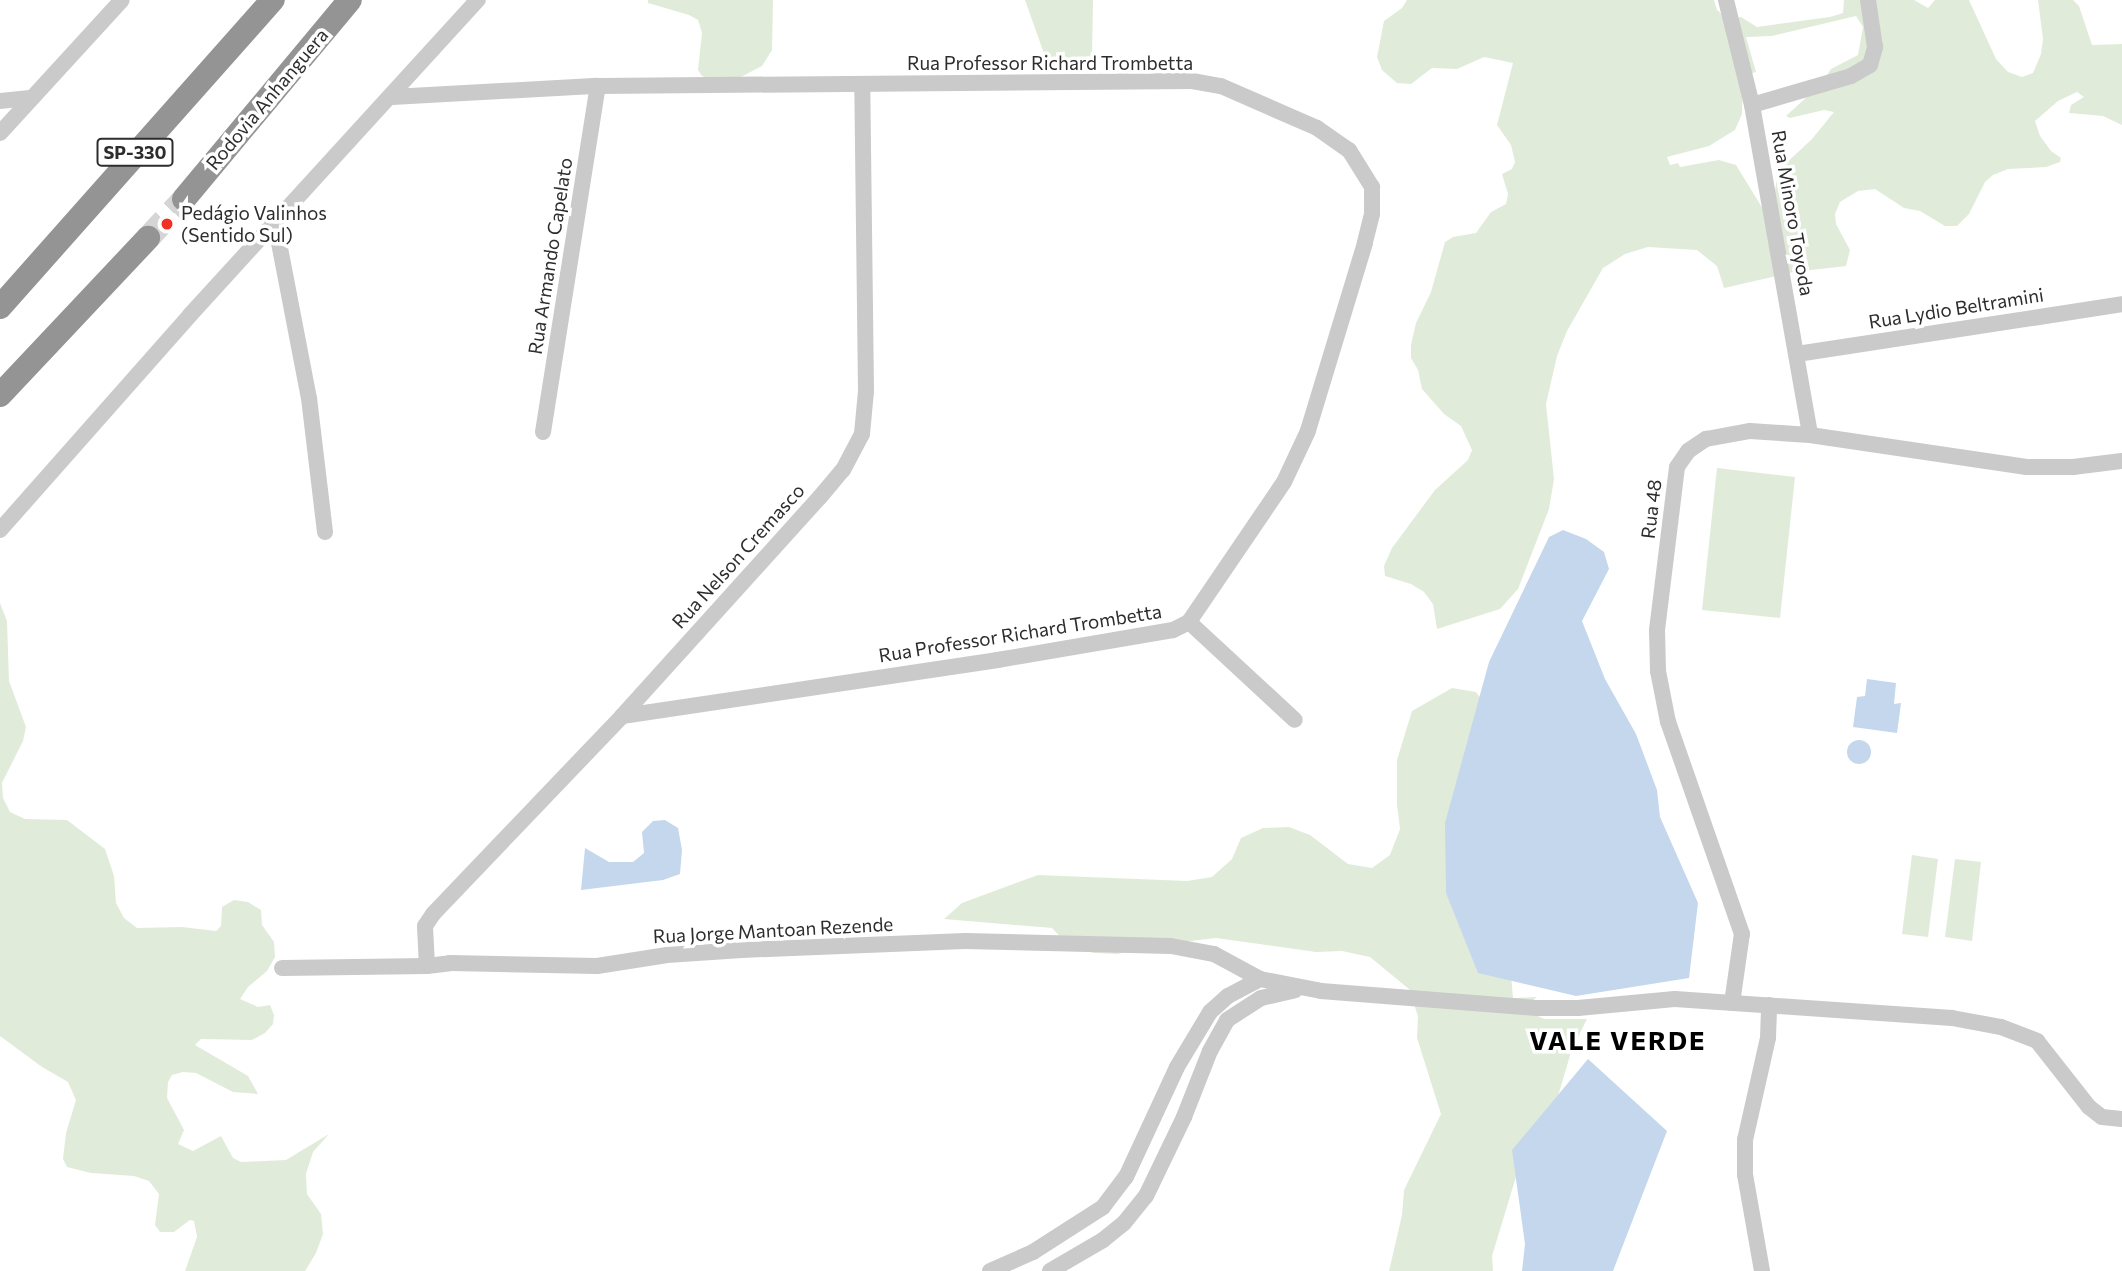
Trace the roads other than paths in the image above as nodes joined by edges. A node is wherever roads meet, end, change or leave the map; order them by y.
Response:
1 (122, 0) edge
2 (273, 0) edge
3 (350, 0) edge
4 (478, 0) edge
5 (1726, 0) edge
6 (1868, 0) edge
7 (862, 85) junction
8 (598, 86) junction
9 (392, 97) junction
10 (30, 98) junction
11 (0, 101) edge
12 (1752, 105) junction
13 (0, 133) edge
14 (184, 199) tunnel mouth
15 (275, 222) junction
16 (149, 238) tunnel mouth
17 (2122, 304) edge
18 (0, 307) edge
19 (1797, 354) junction
20 (0, 395) edge
21 (543, 432) dead end
22 (1810, 435) junction
23 (2122, 461) edge
24 (0, 530) edge
25 (325, 532) dead end
26 (1189, 622) junction
27 (622, 716) junction
28 (1295, 720) dead end
29 (427, 966) junction
30 (282, 968) dead end
31 (1259, 979) junction
32 (1304, 988) junction
33 (1732, 1003) junction
34 (1769, 1005) junction
35 (2122, 1119) edge
36 (990, 1271) edge
37 (1050, 1271) edge
38 (1762, 1271) edge

1 - 10 street
2 - 18 highway, SP-330
3 - 14 highway, Rodovia Anhanguera / SP-330
4 - 9 street
5 - 12 street, Rua Minoro Toyoda
6 - 12 street
7 - 8 street, Rua Professor Richard Trombetta
7 - 26 street, Rua Professor Richard Trombetta
7 - 27 street, Rua Nelson Cremasco
8 - 9 street, Rua Professor Richard Trombetta
8 - 21 street, Rua Armando Capelato
9 - 15 street
10 - 11 street
10 - 13 street
12 - 19 street, Rua Minoro Toyoda
15 - 24 street
15 - 25 street
16 - 20 highway
17 - 19 street, Rua Lydio Beltramini
19 - 22 street, Rua Minoro Toyoda
22 - 23 street, Rua 48
22 - 33 street, Rua 48
26 - 27 street, Rua Professor Richard Trombetta
26 - 28 street
27 - 29 street, Rua Nelson Cremasco
29 - 30 street, Rua Jorge Mantoan Rezende
29 - 31 street, Rua Jorge Mantoan Rezende
31 - 32 street, Rua Jorge Mantoan Rezende
31 - 36 street
32 - 33 street
32 - 37 street
33 - 34 street
34 - 35 street
34 - 38 street

